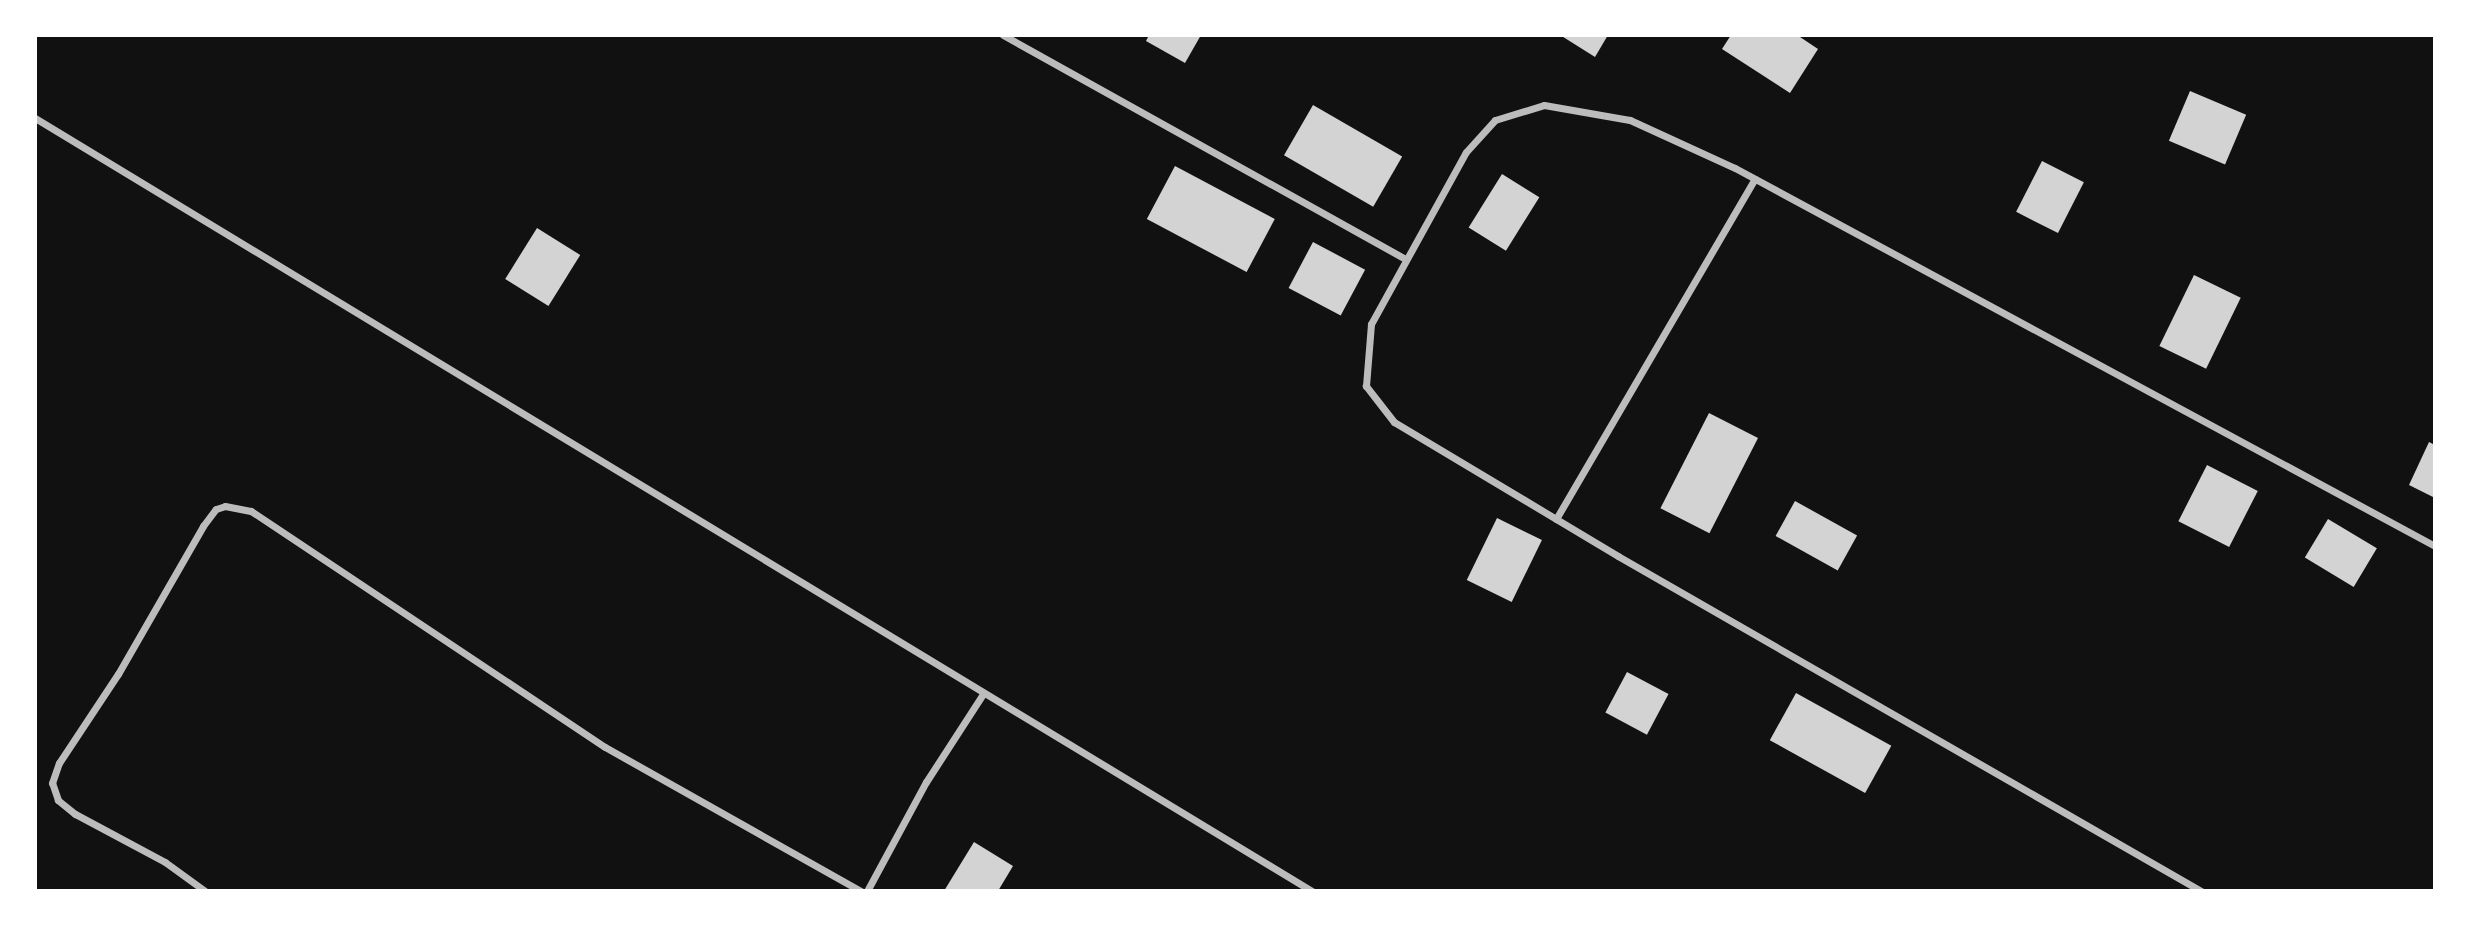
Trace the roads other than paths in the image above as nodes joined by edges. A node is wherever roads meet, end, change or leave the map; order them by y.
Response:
1 (1003, 35) edge
2 (35, 118) edge
3 (1755, 179) junction
4 (1406, 259) junction
5 (1556, 519) junction
6 (2435, 547) edge
7 (983, 694) junction
8 (205, 891) edge
9 (861, 891) edge
10 (867, 891) edge
11 (1312, 891) edge
12 (2201, 891) edge

1 - 4 street
2 - 7 street
3 - 4 street
3 - 5 street
3 - 6 street
4 - 5 street
5 - 12 street
7 - 10 street
7 - 11 street
8 - 9 street

